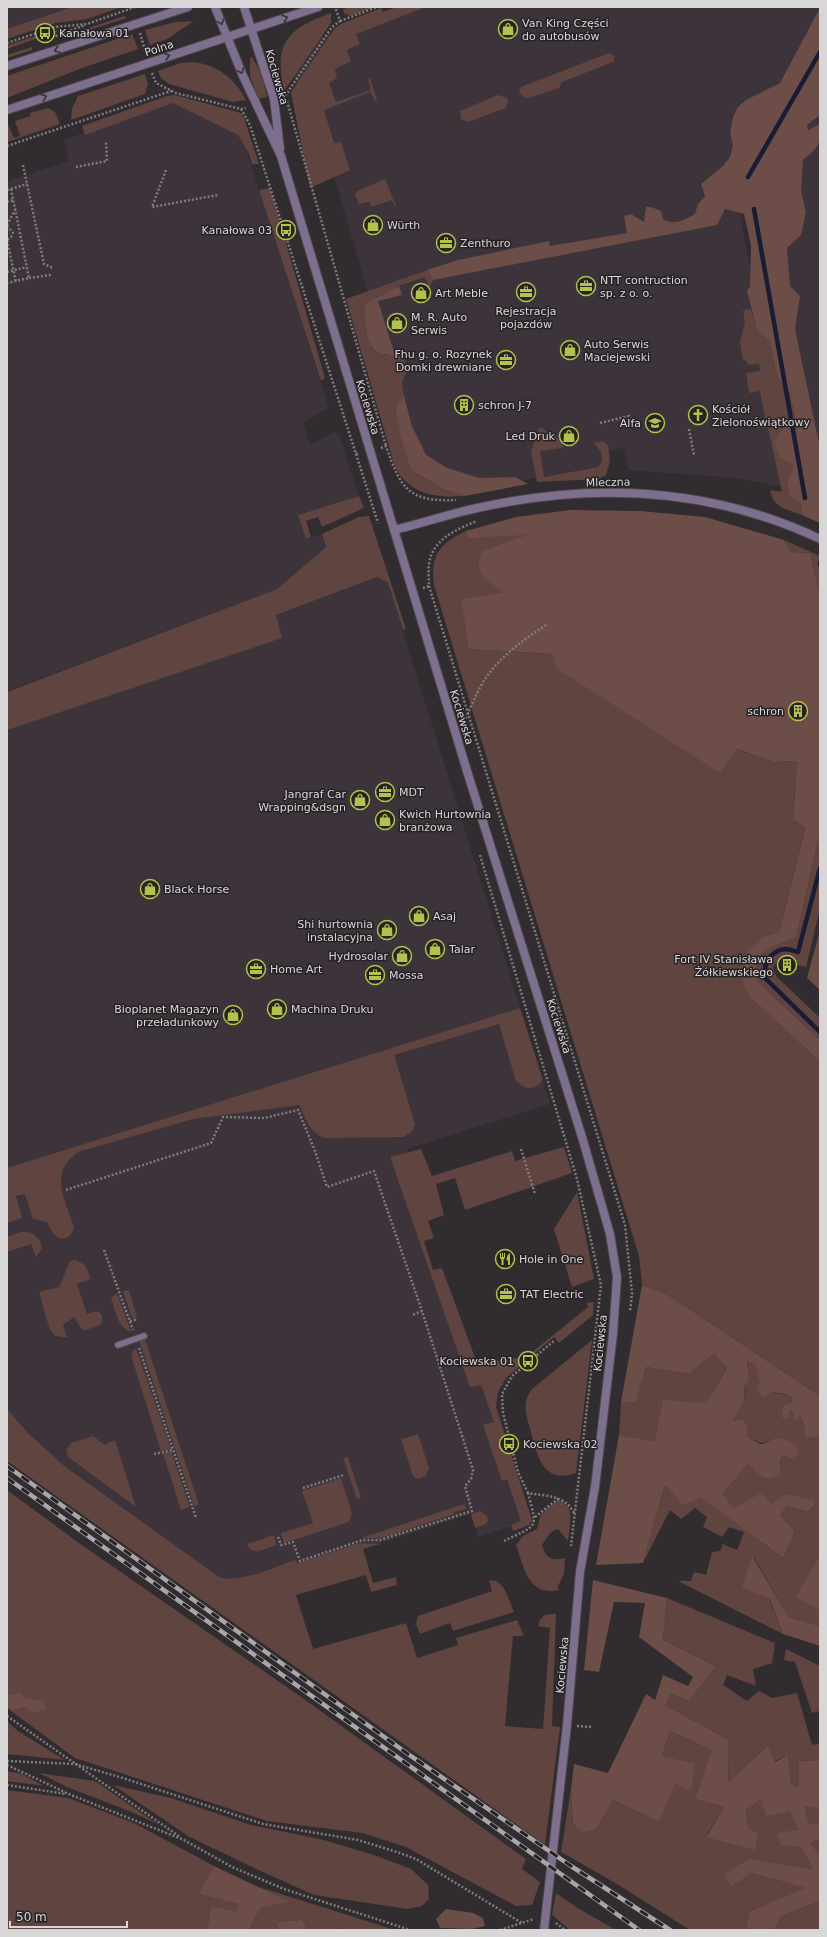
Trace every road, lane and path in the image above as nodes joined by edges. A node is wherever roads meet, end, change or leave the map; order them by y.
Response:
1 (136, 7) edge
2 (188, 7) edge
3 (215, 7) edge
4 (244, 7) edge
5 (318, 7) edge
6 (335, 7) edge
7 (377, 7) edge
8 (131, 9) junction
9 (340, 21) junction
10 (87, 24) junction
11 (136, 24) junction
12 (251, 30) junction
13 (226, 38) junction
14 (44, 40) dead end
15 (7, 43) edge
16 (149, 62) junction
17 (7, 66) edge
18 (172, 91) junction
19 (286, 96) junction
20 (274, 99) junction
21 (7, 110) edge
22 (106, 142) dead end
23 (7, 146) edge
24 (281, 156) junction
25 (24, 165) dead end
26 (76, 167) dead end
27 (166, 170) dead end
28 (27, 184) junction
29 (11, 189) junction
30 (7, 190) edge
31 (218, 195) dead end
32 (13, 200) junction
33 (7, 202) edge
34 (15, 210) junction
35 (7, 226) edge
36 (7, 240) edge
37 (27, 267) junction
38 (53, 268) dead end
39 (14, 270) junction
40 (7, 272) edge
41 (51, 276) dead end
42 (29, 278) junction
43 (16, 282) junction
44 (7, 283) edge
45 (600, 423) dead end
46 (632, 424) dead end
47 (689, 430) dead end
48 (386, 446) junction
49 (370, 450) junction
50 (694, 455) dead end
51 (460, 500) dead end
52 (394, 530) junction
53 (820, 539) edge
54 (429, 586) dead end
55 (548, 624) dead end
56 (468, 713) junction
57 (456, 737) junction
58 (479, 854) dead end
59 (521, 1149) dead end
60 (66, 1190) dead end
61 (535, 1194) dead end
62 (104, 1250) dead end
63 (422, 1311) junction
64 (630, 1312) dead end
65 (412, 1315) dead end
66 (138, 1319) dead end
67 (130, 1321) junction
68 (144, 1336) dead end
69 (136, 1338) junction
70 (555, 1340) dead end
71 (118, 1345) dead end
72 (172, 1450) junction
73 (154, 1454) dead end
74 (344, 1475) dead end
75 (303, 1488) dead end
76 (528, 1493) junction
77 (559, 1498) junction
78 (575, 1514) junction
79 (534, 1517) junction
80 (196, 1518) dead end
81 (278, 1537) dead end
82 (504, 1541) dead end
83 (571, 1551) dead end
84 (7, 1716) edge
85 (567, 1725) junction
86 (591, 1727) dead end
87 (7, 1761) edge
88 (76, 1764) junction
89 (7, 1765) edge
90 (7, 1785) edge
91 (71, 1795) junction
92 (184, 1840) junction
93 (545, 1915) junction
94 (522, 1923) junction
95 (410, 1930) edge
96 (500, 1930) edge
97 (544, 1930) edge

1 - 8 path
2 - 11 street
3 -> 13 street, Kociewska
4 - 12 street, Kociewska
12 -> 5 street, Polna
6 - 9 path
7 - 9 path
8 - 10 path
8 - 11 path
9 - 19 path
10 - 14 path
10 - 15 path
11 - 16 path
11 -> 17 street
12 - 13 street, Polna
12 - 20 street, Kociewska
16 -> 13 street, Polna
13 -> 24 street, Kociewska
16 - 18 path
21 -> 16 street, Polna
18 - 23 path
18 - 49 path
19 - 20 path
19 - 48 path
20 - 24 street, Kociewska
22 - 26 path
24 - 49 street, Kociewska
25 - 28 path
27 - 31 path
28 - 29 path
28 - 38 path
29 - 30 path
29 - 32 path
32 - 33 path
32 - 34 path
34 - 35 path
34 - 37 path
35 - 36 path
36 - 39 path
37 - 39 path
37 - 42 path
39 - 40 path
39 - 43 path
41 - 42 path
42 - 43 path
43 - 44 path
45 - 46 path
47 - 50 path
48 - 49 path
48 - 51 path
49 - 52 street, Kociewska
52 - 53 street, Mleczna
52 - 57 street, Kociewska
54 - 56 path
55 - 56 path
56 - 57 path
56 - 64 path
57 - 85 street, Kociewska
58 - 78 path
59 - 61 path
60 - 63 path
62 - 67 path
63 - 65 path
63 - 81 path
66 - 67 path
67 - 69 path
68 - 69 lane
69 - 71 lane
69 - 72 path
70 - 76 path
72 - 73 path
72 - 80 path
74 - 75 path
76 - 77 path
76 - 79 path
77 - 78 path
77 - 79 path
78 - 83 path
79 - 82 path
84 - 88 path
85 - 86 path
85 - 93 street, Kociewska
87 - 88 path
88 - 92 path
88 - 94 path
89 - 91 path
90 - 91 path
91 - 92 path
92 - 95 path
93 - 94 path
93 - 97 street, Kociewska
94 - 96 path

